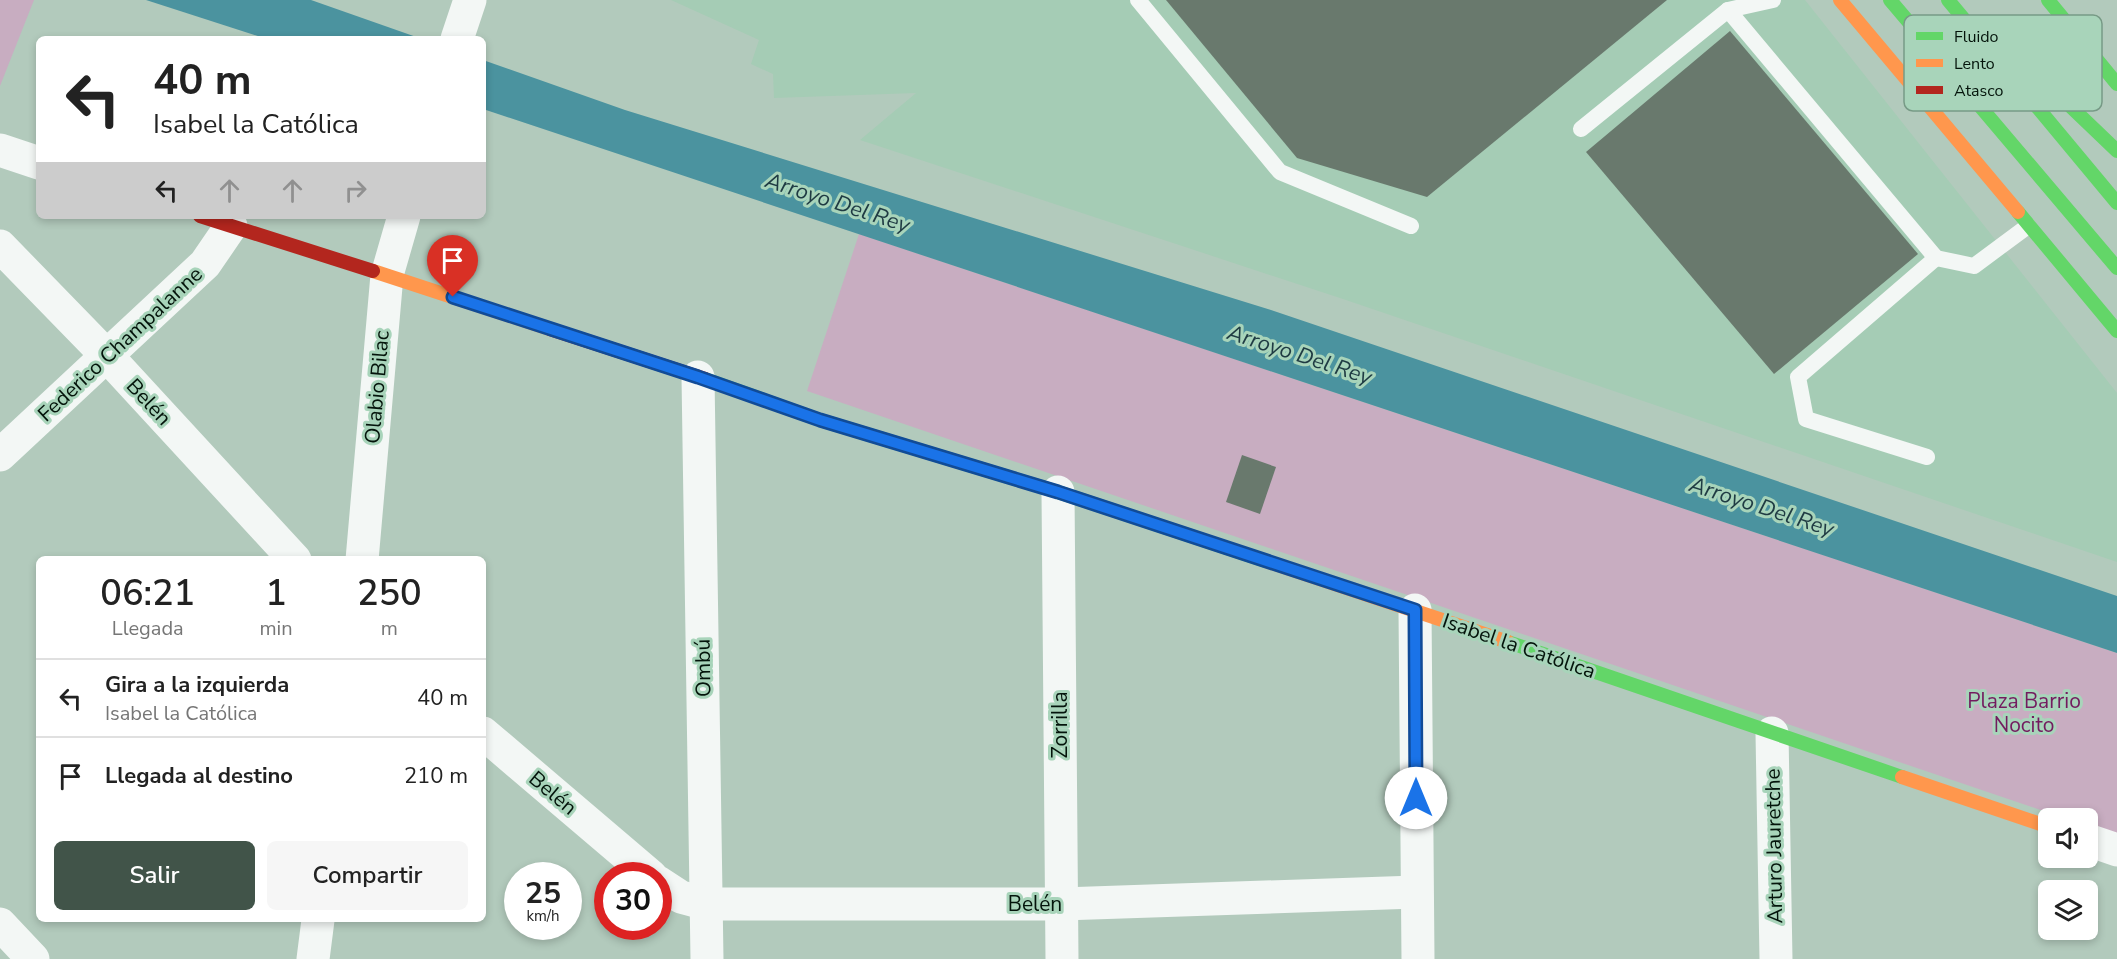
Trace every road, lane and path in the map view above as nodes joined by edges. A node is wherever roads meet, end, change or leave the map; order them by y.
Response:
1 (1138, 0) edge
2 (1773, 0) edge
3 (1840, 0) edge
4 (1890, 0) edge
5 (1948, 0) edge
6 (1960, 0) edge
7 (2048, 0) edge
8 (460, 2) edge
9 (1728, 10) junction
10 (1961, 15) edge
11 (1975, 15) edge
12 (2060, 15) edge
13 (1904, 17) edge
14 (457, 36) edge
15 (2102, 66) edge
16 (1904, 77) edge
17 (2117, 84) edge
18 (1932, 111) edge
19 (1984, 111) edge
20 (2041, 111) edge
21 (2075, 111) edge
22 (1581, 129) dead end
23 (0, 150) edge
24 (2117, 151) edge
25 (36, 162) edge
26 (2117, 202) edge
27 (209, 219) edge
28 (403, 219) edge
29 (231, 226) junction
30 (1411, 226) dead end
31 (2028, 226) junction
32 (0, 246) edge
33 (1936, 258) junction
34 (2117, 268) edge
35 (387, 274) junction
36 (2117, 331) edge
37 (108, 357) junction
38 (698, 377) junction
39 (0, 455) edge
40 (1927, 457) dead end
41 (1058, 492) junction
42 (291, 556) edge
43 (362, 556) edge
44 (1415, 610) junction
45 (1772, 733) junction
46 (486, 736) edge
47 (2038, 823) edge
48 (2098, 843) edge
49 (2117, 850) edge
50 (635, 862) edge
51 (672, 891) edge
52 (1416, 892) junction
53 (707, 904) junction
54 (1062, 904) junction
55 (318, 922) edge
56 (0, 924) edge
57 (33, 959) edge
58 (313, 959) edge
59 (707, 959) edge
60 (1062, 959) edge
61 (1418, 959) edge
62 (1776, 959) edge

1 - 30 lane
2 - 9 lane
3 - 16 main road
4 - 13 main road
5 - 10 main road
6 - 11 main road
7 - 12 main road
8 - 14 street
9 - 22 lane
9 - 33 lane
15 - 17 main road
18 - 31 main road
19 - 34 main road
20 - 26 main road
21 - 24 main road
23 - 25 street
27 - 29 main road, Isabel la Católica
28 - 35 street, Olabio Bilac
29 - 35 main road, Isabel la Católica
29 - 37 street, Federico Champalanne
31 - 33 lane
31 - 36 main road
32 - 37 street, Belén
33 - 40 lane
35 - 38 main road, Isabel la Católica
35 - 43 street, Olabio Bilac
37 - 39 street, Federico Champalanne
37 - 42 street, Belén
38 - 41 main road, Isabel la Católica
38 - 53 street, Ombú
41 - 44 main road, Isabel la Católica
41 - 54 street, Zorrilla
44 - 45 main road, Isabel la Católica
44 - 52 street
45 - 47 main road, Isabel la Católica
45 - 62 street, Arturo Jauretche
46 - 50 street, Belén
48 - 49 street
51 - 53 street, Belén
52 - 54 street, Belén
52 - 61 street
53 - 54 street, Belén
53 - 59 street, Ombú
54 - 60 street, Zorrilla
55 - 58 street
56 - 57 street

